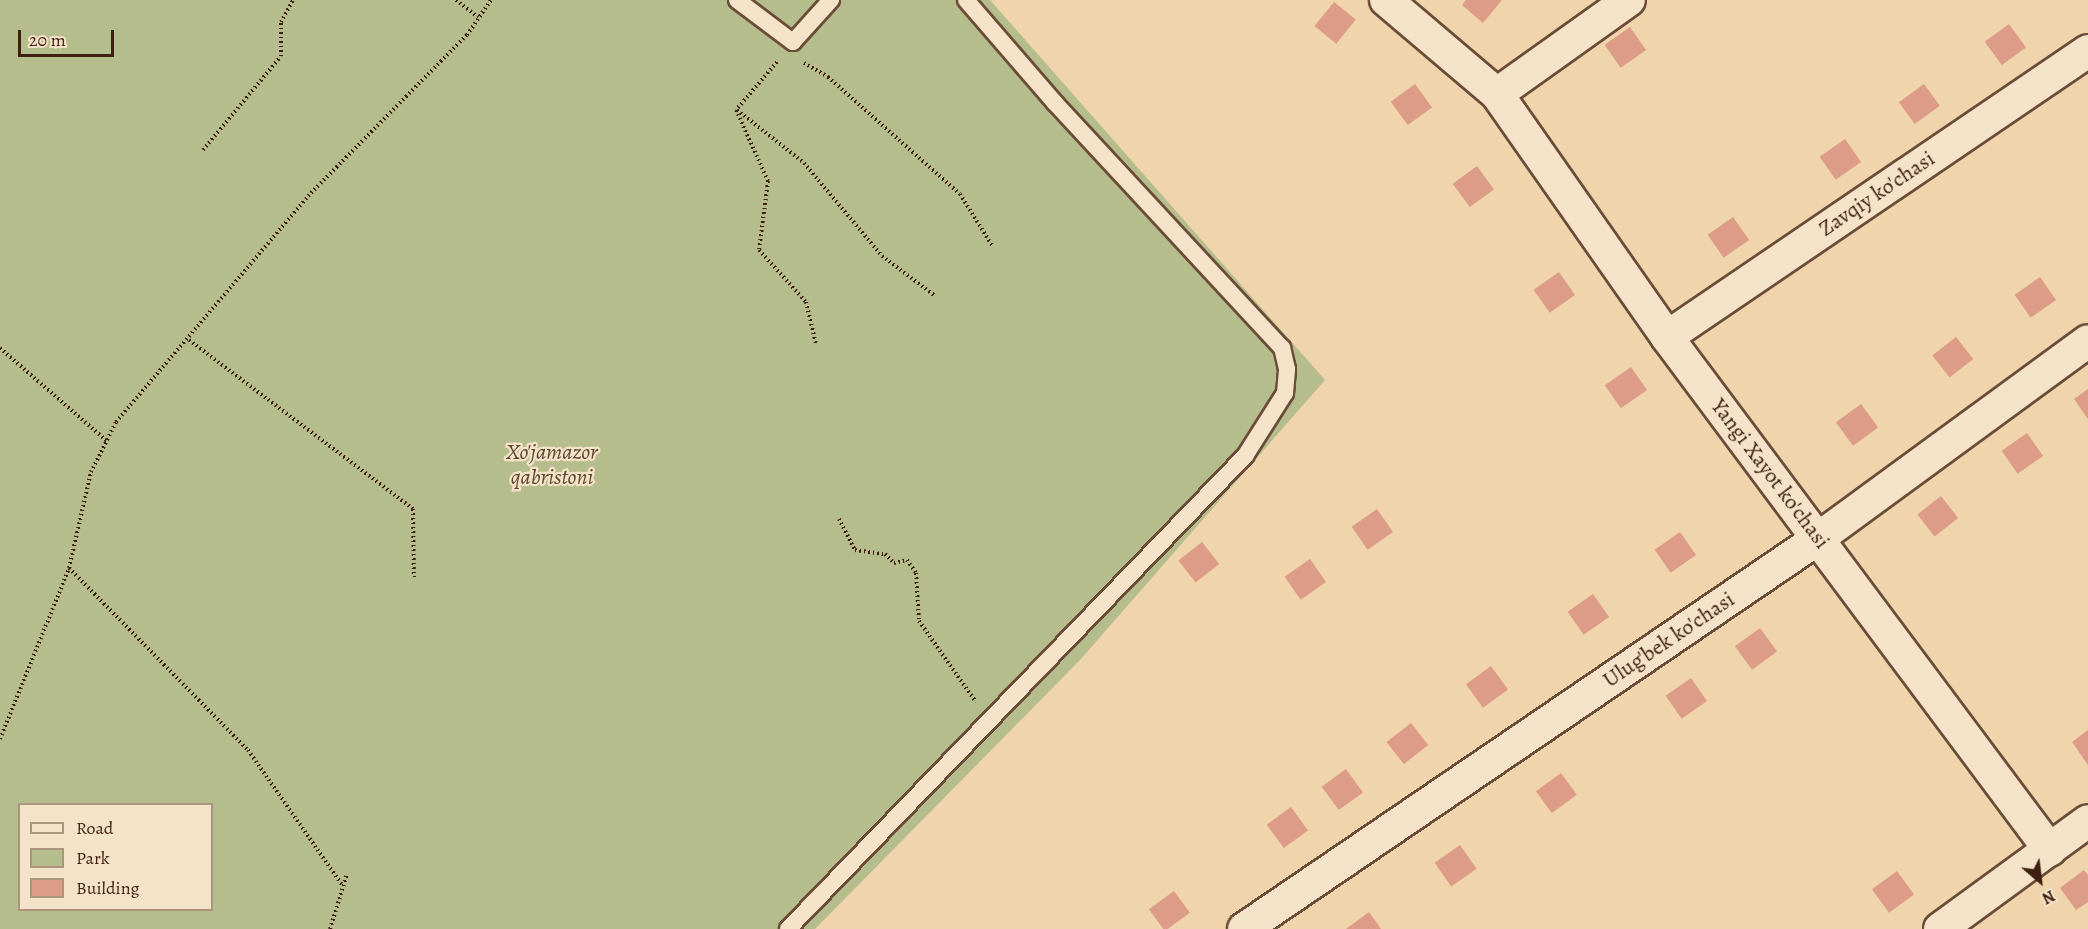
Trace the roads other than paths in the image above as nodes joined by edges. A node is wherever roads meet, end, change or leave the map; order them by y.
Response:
1 (737, 0) edge
2 (831, 0) edge
3 (966, 0) edge
4 (1386, 0) edge
5 (1629, 0) edge
6 (2088, 51) edge
7 (1497, 94) junction
8 (1667, 337) junction
9 (2088, 341) edge
10 (1819, 538) junction
11 (2088, 821) edge
12 (2050, 850) junction
13 (788, 929) edge
14 (1244, 929) edge
15 (1940, 929) edge

1 - 2 lane
3 - 13 lane
4 - 7 street, Yangi Xayot ko'chasi
5 - 7 street
6 - 8 street, Zavqiy ko'chasi
7 - 8 street, Yangi Xayot ko'chasi
8 - 10 street, Yangi Xayot ko'chasi
9 - 10 street, Ulug'bek ko'chasi
10 - 12 street, Yangi Xayot ko'chasi
10 - 14 street, Ulug'bek ko'chasi
11 - 12 street
12 - 15 street

